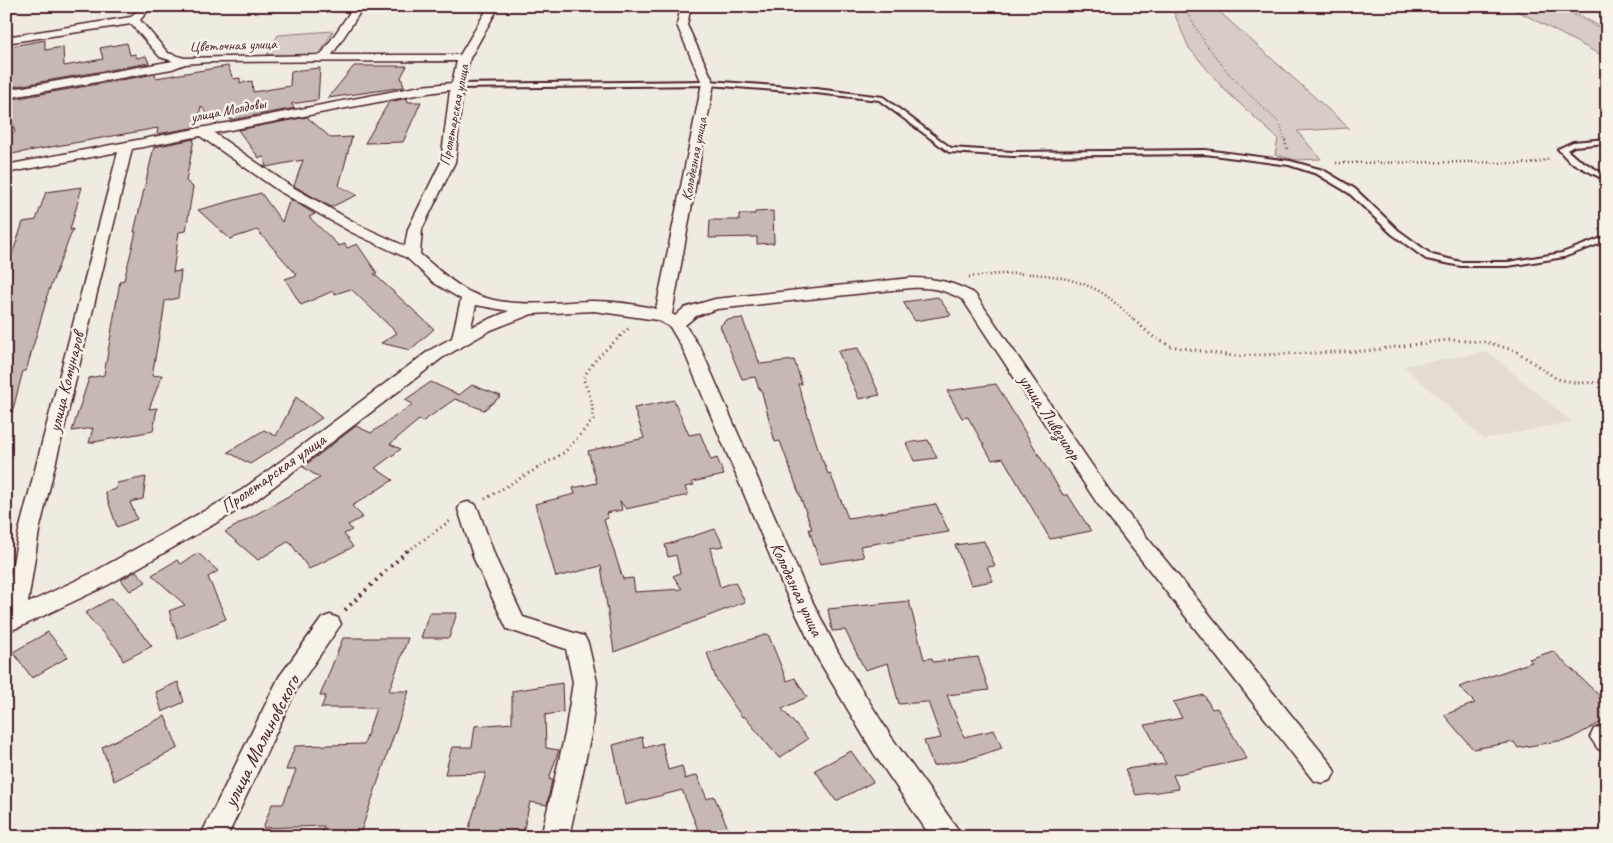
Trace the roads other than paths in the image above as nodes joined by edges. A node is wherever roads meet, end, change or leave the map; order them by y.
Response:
1 (147, 6) edge
2 (359, 6) edge
3 (494, 6) edge
4 (686, 6) edge
5 (134, 20) junction
6 (6, 40) edge
7 (325, 57) junction
8 (464, 58) junction
9 (183, 62) junction
10 (708, 83) junction
11 (456, 86) junction
12 (6, 94) edge
13 (202, 131) junction
14 (1607, 141) edge
15 (126, 146) junction
16 (6, 169) edge
17 (1607, 179) edge
18 (1607, 238) edge
19 (412, 255) junction
20 (470, 299) junction
21 (530, 309) junction
22 (662, 317) junction
23 (460, 340) junction
24 (468, 509) road end
25 (10, 621) edge
26 (330, 624) road end
27 (1322, 772) dead end
28 (213, 837) edge
29 (555, 837) edge
30 (947, 837) edge

1 - 5 street
2 - 7 street
3 - 8 street, Пролетарская улица
4 - 10 street
5 - 6 street
5 - 9 street
7 - 8 street, Цветочная улица
7 - 9 street, Цветочная улица
8 - 11 street, Пролетарская улица
9 - 12 street, Цветочная улица
10 - 11 lane
10 - 18 lane
10 - 22 street, Колодезная улица
11 - 13 street, улица Молдовы
11 - 19 street, Пролетарская улица
13 - 15 street, улица Молдовы
13 - 19 street, Пролетарская улица
14 - 17 lane
15 - 16 street, улица Молдовы
15 - 25 street, улица Комунаров
19 - 20 street, Пролетарская улица
20 - 21 street, Пролетарская улица
20 - 23 street
21 - 22 street, Пролетарская улица
21 - 23 street, Пролетарская улица
22 - 27 street, улица Ливезилор
22 - 30 street, Колодезная улица
23 - 25 street, Пролетарская улица
24 - 29 street
26 - 28 street, улица Малиновского

